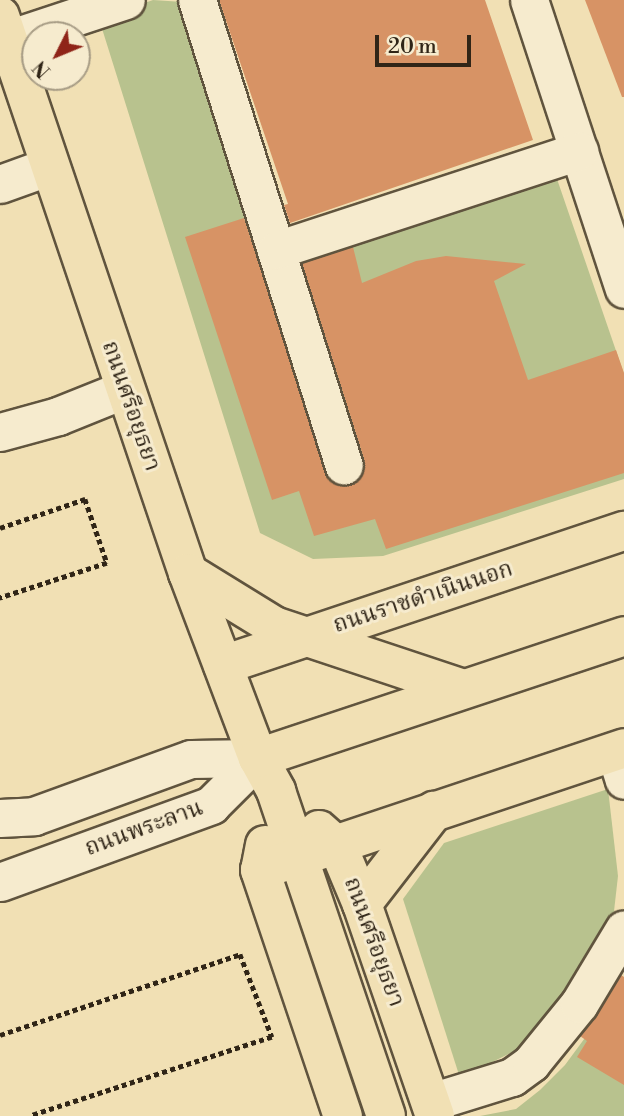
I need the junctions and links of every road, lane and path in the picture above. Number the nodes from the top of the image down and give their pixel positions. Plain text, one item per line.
1 (126, 0) edge
2 (197, 0) edge
3 (529, 0) edge
4 (4, 27) edge
5 (579, 151) junction
6 (50, 166) junction
7 (0, 184) edge
8 (276, 250) junction
9 (622, 275) edge
10 (125, 389) junction
11 (0, 432) edge
12 (344, 465) dead end
13 (0, 528) edge
14 (624, 531) edge
15 (188, 573) junction
16 (0, 598) edge
17 (358, 618) junction
18 (306, 636) junction
19 (624, 636) edge
20 (223, 665) junction
21 (463, 689) junction
22 (258, 758) junction
23 (621, 760) edge
24 (276, 791) junction
25 (434, 811) junction
26 (0, 818) edge
27 (338, 847) junction
28 (299, 858) junction
29 (260, 870) junction
30 (0, 882) edge
31 (362, 904) junction
32 (624, 929) edge
33 (0, 1035) edge
34 (364, 1052) junction
35 (325, 1064) junction
36 (433, 1109) edge
37 (31, 1116) edge
38 (343, 1116) edge
39 (386, 1116) edge
40 (391, 1116) edge

1 - 4 street
2 - 8 street
3 - 5 street
4 - 6 main road, ถนนศรีอยุธยา
5 - 8 street
5 - 9 street
6 - 7 street
6 - 10 main road, ถนนศรีอยุธยา
8 - 12 street
10 - 11 street
10 - 15 main road, ถนนศรีอยุธยา
13 - 16 path
14 - 17 main road, ถนนราชดำเนินนอก
15 - 17 main road
15 - 18 main road
15 - 20 main road, ถนนศรีอยุธยา
17 - 18 main road, ถนนราชดำเนินนอก
18 - 20 main road, ถนนราชดำเนินนอก
18 - 21 main road
19 - 21 main road
20 - 22 main road, ถนนศรีอยุธยา
21 - 22 main road
22 - 24 main road, ถนนศรีอยุธยา
22 - 26 street
22 - 30 street, ถนนพระลาน
23 - 25 main road
24 - 27 main road, ถนนศรีอยุธยา
24 - 28 main road, ถนนศรีอยุธยา
24 - 29 main road
25 - 27 main road
25 - 31 main road
27 - 28 main road
27 - 31 main road, ถนนศรีอยุธยา
28 - 29 main road
28 - 34 main road, ถนนศรีอยุธยา
29 - 35 main road
31 - 36 main road, ถนนศรีอยุธยา
32 - 36 street
33 - 37 path
34 - 35 main road
34 - 39 main road, ถนนศรีอยุธยา
35 - 38 main road
36 - 40 main road

